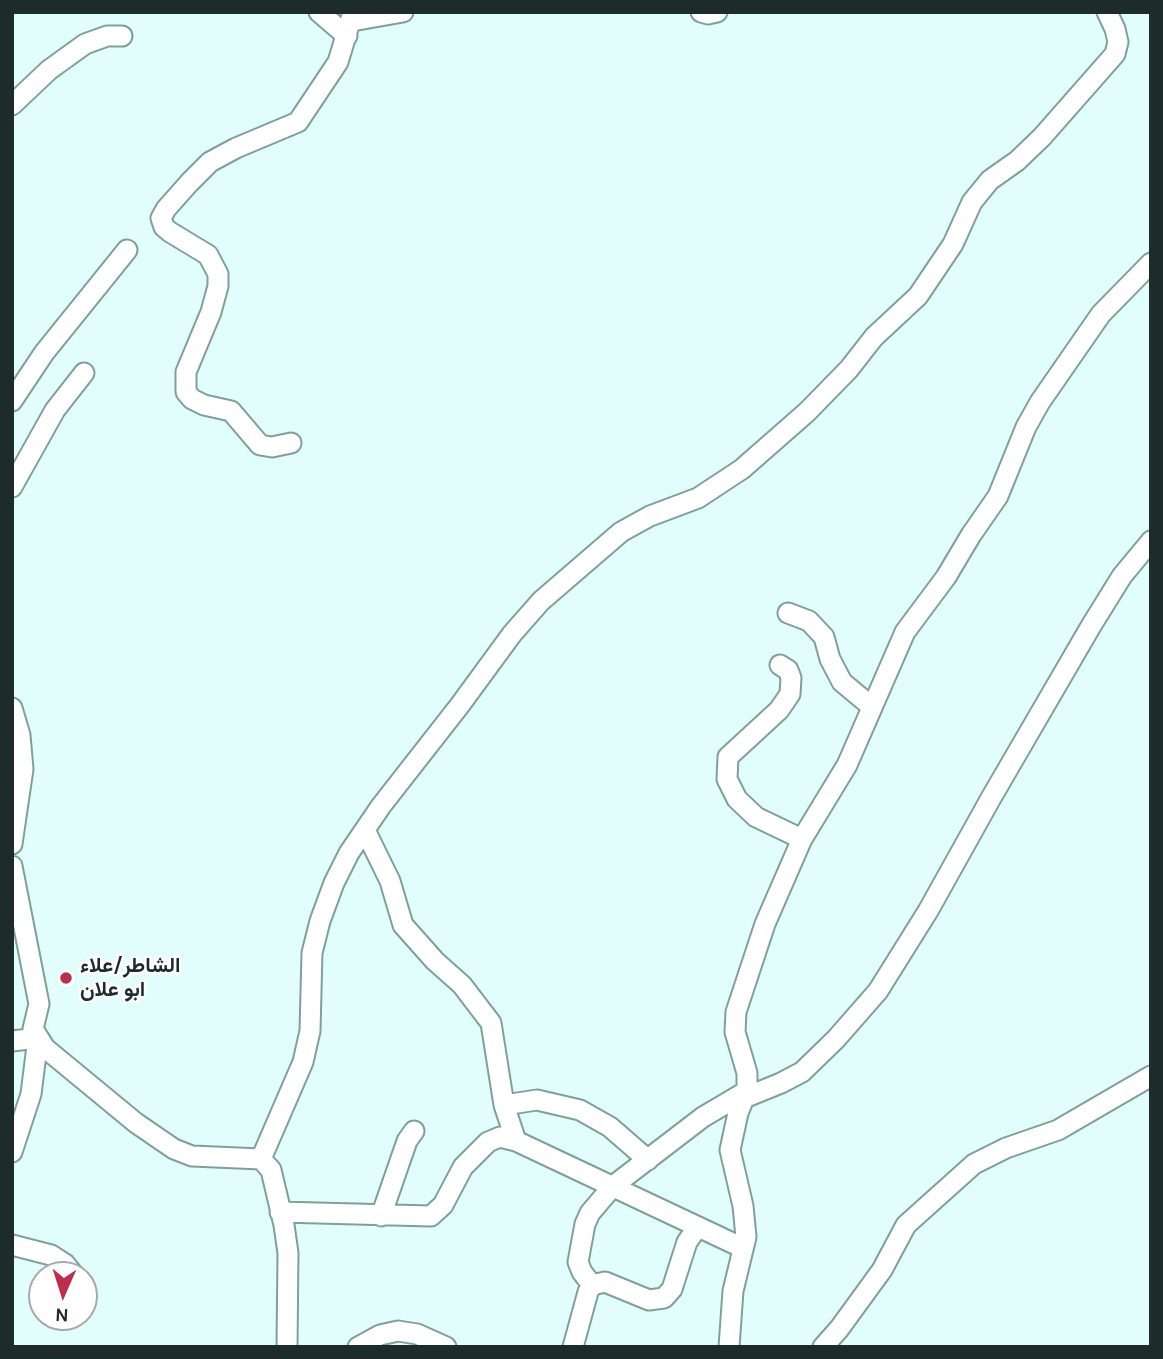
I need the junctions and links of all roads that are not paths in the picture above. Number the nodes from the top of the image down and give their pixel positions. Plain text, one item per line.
1 (319, 12) edge
2 (403, 12) edge
3 (701, 12) edge
4 (717, 12) edge
5 (1107, 12) edge
6 (350, 23) edge
7 (122, 36) dead end
8 (12, 105) edge
9 (127, 250) dead end
10 (1151, 263) edge
11 (84, 373) dead end
12 (12, 401) edge
13 (291, 443) dead end
14 (12, 487) edge
15 (1151, 541) edge
16 (788, 613) dead end
17 (780, 665) dead end
18 (872, 707) junction
19 (12, 708) edge
20 (365, 830) junction
21 (802, 839) junction
22 (12, 844) edge
23 (12, 866) edge
24 (38, 1038) junction
25 (12, 1041) edge
26 (1151, 1076) edge
27 (745, 1094) junction
28 (504, 1105) junction
29 (414, 1131) dead end
30 (516, 1141) junction
31 (12, 1152) edge
32 (261, 1160) junction
33 (648, 1160) junction
34 (613, 1186) junction
35 (280, 1212) junction
36 (381, 1216) junction
37 (697, 1228) junction
38 (12, 1245) edge
39 (743, 1248) junction
40 (60, 1261) edge
41 (592, 1286) junction
42 (287, 1347) edge
43 (358, 1347) edge
44 (446, 1347) edge
45 (573, 1347) edge
46 (729, 1347) edge
47 (823, 1347) edge

1 - 6 street
2 - 6 street
3 - 4 street
5 - 20 street
6 - 13 street
7 - 8 street
9 - 12 street
10 - 18 street
11 - 14 street
15 - 27 street
16 - 18 street
17 - 21 street
18 - 21 street
19 - 22 street
20 - 28 street
20 - 32 street
21 - 27 street
23 - 24 street
24 - 25 street
24 - 31 street
24 - 32 street
26 - 47 street
27 - 33 street
27 - 39 street
28 - 30 street
28 - 33 street
29 - 36 street
30 - 34 street
30 - 36 street
32 - 35 street
33 - 34 street
34 - 37 street
34 - 41 street
35 - 36 street
35 - 42 street
37 - 39 street
37 - 41 street
38 - 40 street
39 - 46 street
41 - 45 street
43 - 44 street

